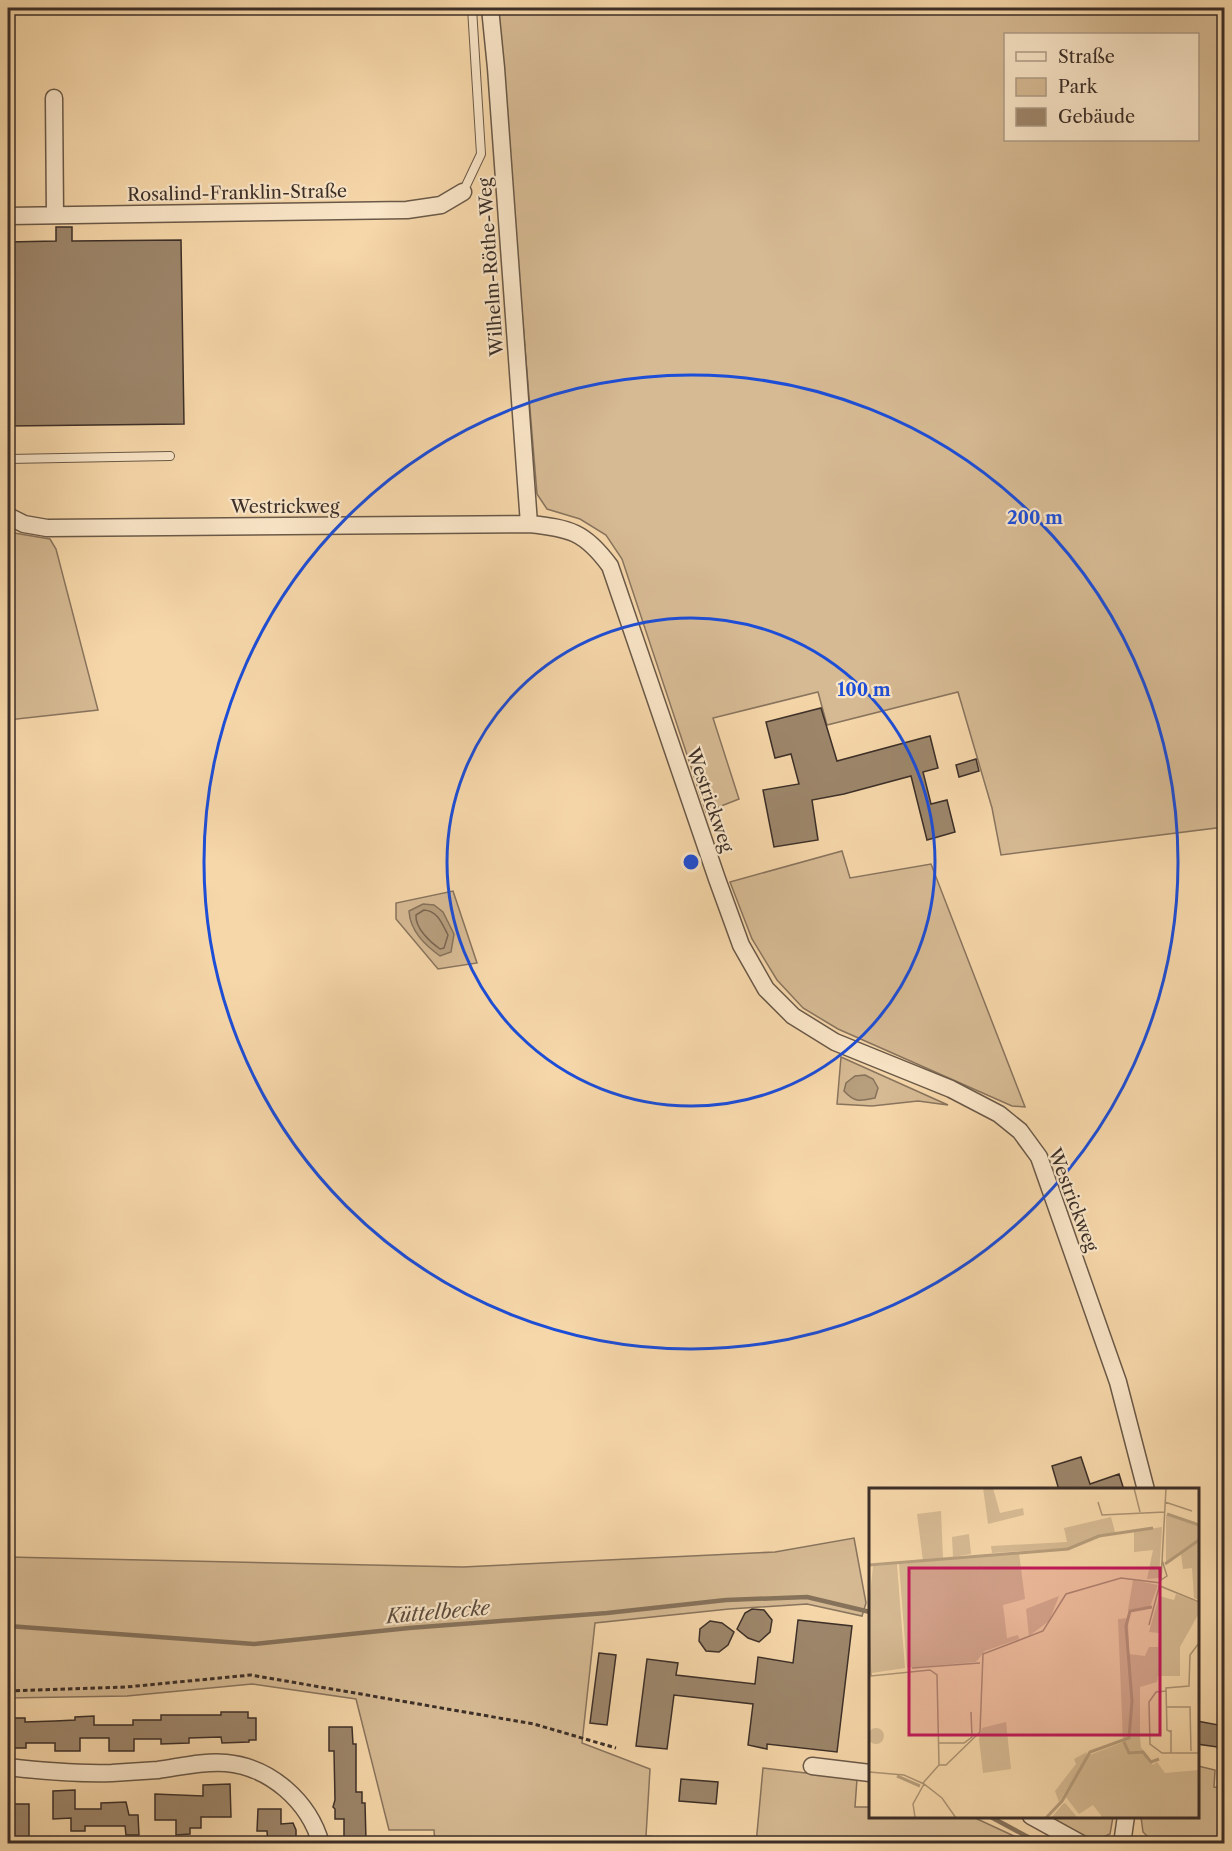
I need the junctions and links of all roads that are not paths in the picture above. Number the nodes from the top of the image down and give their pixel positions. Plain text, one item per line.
1 (472, 8) edge
2 (489, 8) edge
3 (54, 98) dead end
4 (463, 192) joint
5 (55, 215) junction
6 (8, 216) edge
7 (170, 456) dead end
8 (8, 459) edge
9 (8, 516) edge
10 (529, 524) junction
11 (1145, 1488) edge
12 (812, 1766) dead end
13 (8, 1767) edge
14 (869, 1773) edge
15 (1035, 1818) edge
16 (1126, 1818) edge
17 (321, 1844) edge
18 (1082, 1844) edge
19 (1122, 1844) edge

1 - 4 lane
2 - 10 street, Wilhelm-Röthe-Weg
3 - 5 street
4 - 5 street, Rosalind-Franklin-Straße
5 - 6 street, Rosalind-Franklin-Straße
7 - 8 lane
9 - 10 street, Westrickweg
10 - 11 street, Westrickweg
12 - 14 street
13 - 17 street
15 - 18 street
16 - 19 street

